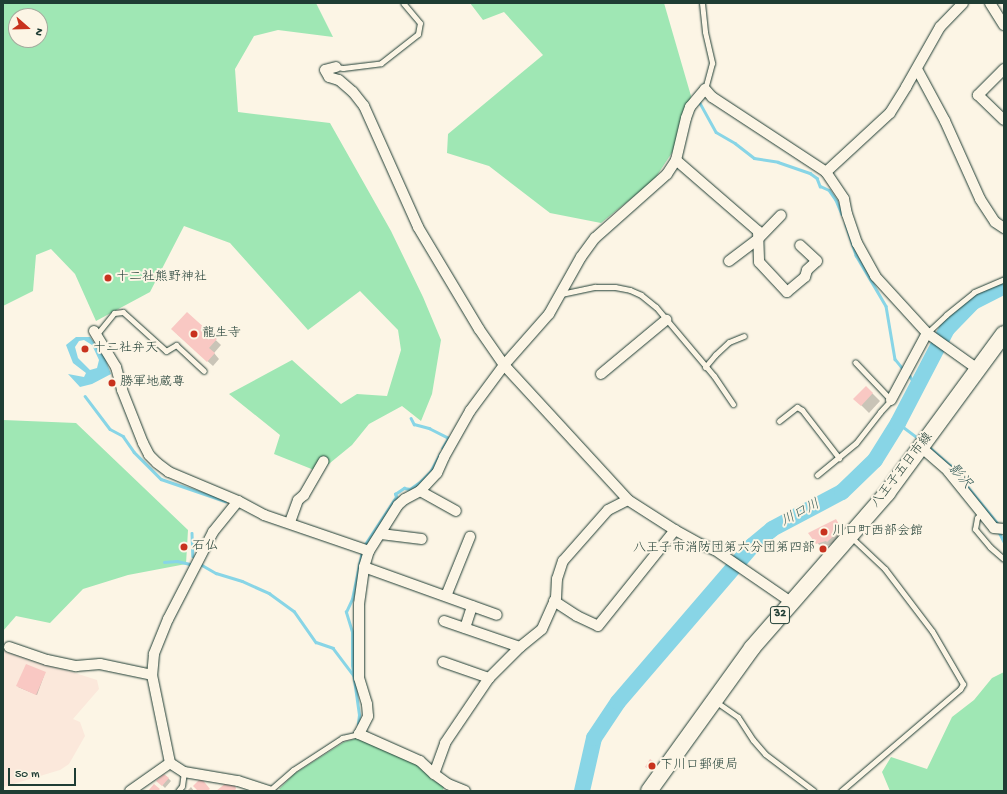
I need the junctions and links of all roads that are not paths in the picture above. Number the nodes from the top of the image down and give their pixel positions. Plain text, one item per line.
1 (403, 3) edge
2 (702, 3) edge
3 (963, 3) edge
4 (990, 3) edge
5 (1004, 24) edge
6 (336, 67) joint
7 (917, 69) junction
8 (1004, 69) edge
9 (705, 89) junction
10 (1004, 120) edge
11 (676, 160) junction
12 (826, 172) junction
13 (781, 215) dead end
14 (1004, 228) edge
15 (758, 239) junction
16 (800, 245) dead end
17 (729, 261) dead end
18 (1004, 279) edge
19 (560, 294) junction
20 (666, 320) junction
21 (96, 333) joint
22 (1004, 334) edge
23 (929, 335) junction
24 (744, 336) dead end
25 (855, 362) dead end
26 (504, 365) junction
27 (705, 367) junction
28 (979, 370) junction
29 (204, 371) dead end
30 (601, 374) dead end
31 (891, 400) junction
32 (733, 404) dead end
33 (779, 421) dead end
34 (924, 444) junction
35 (839, 458) junction
36 (324, 462) dead end
37 (817, 475) dead end
38 (420, 491) junction
39 (628, 500) junction
40 (238, 501) junction
41 (456, 511) dead end
42 (981, 513) junction
43 (290, 522) junction
44 (999, 529) edge
45 (675, 530) junction
46 (381, 534) junction
47 (850, 536) junction
48 (470, 537) dead end
49 (422, 539) dead end
50 (369, 551) junction
51 (1004, 559) edge
52 (364, 566) junction
53 (446, 596) junction
54 (554, 601) junction
55 (791, 602) junction
56 (472, 606) junction
57 (497, 615) dead end
58 (444, 620) dead end
59 (465, 628) junction
60 (9, 647) dead end
61 (520, 647) junction
62 (443, 662) dead end
63 (152, 675) junction
64 (489, 678) junction
65 (714, 699) junction
66 (359, 734) junction
67 (170, 763) junction
68 (184, 772) junction
69 (434, 774) junction
70 (130, 791) edge
71 (178, 791) edge
72 (269, 791) edge
73 (465, 791) edge
74 (649, 791) edge
75 (814, 791) edge
76 (841, 791) edge

1 - 6 lane
2 - 9 lane
3 - 7 street
4 - 5 street
6 - 26 street
7 - 12 street
7 - 14 street
8 - 10 street
9 - 11 street
9 - 12 street
11 - 15 street
11 - 19 street
12 - 23 street
13 - 15 street
15 - 16 street
15 - 17 street
18 - 23 lane
19 - 20 lane
19 - 26 street
20 - 27 lane
20 - 30 street
21 - 29 lane
21 - 40 street
22 - 28 main road, 八王子五日市線 / 32
23 - 28 street
23 - 31 street
24 - 27 lane
25 - 31 lane
26 - 38 street
26 - 39 street
27 - 32 lane
28 - 34 main road, 八王子五日市線 / 32
31 - 35 lane
33 - 35 lane
34 - 42 street
34 - 47 main road, 八王子五日市線 / 32
35 - 37 lane
36 - 43 street
38 - 41 street
38 - 46 street
39 - 45 street
39 - 54 street
40 - 43 street
40 - 63 street
42 - 44 street
42 - 51 lane
43 - 50 street
45 - 54 street
45 - 55 street
46 - 49 street
46 - 50 street
47 - 55 main road, 八王子五日市線 / 32
47 - 76 lane
48 - 53 street
50 - 52 street
52 - 53 street
52 - 66 street
53 - 56 street
54 - 61 street
55 - 65 main road, 八王子五日市線 / 32
56 - 57 street
56 - 59 street
58 - 59 street
59 - 61 street
60 - 63 street
61 - 64 street
62 - 64 street
63 - 67 street
64 - 69 street
65 - 74 main road, 八王子五日市線 / 32
65 - 75 lane
66 - 69 street
66 - 72 lane
67 - 68 street
67 - 70 street
68 - 71 lane
68 - 72 street
69 - 73 street

